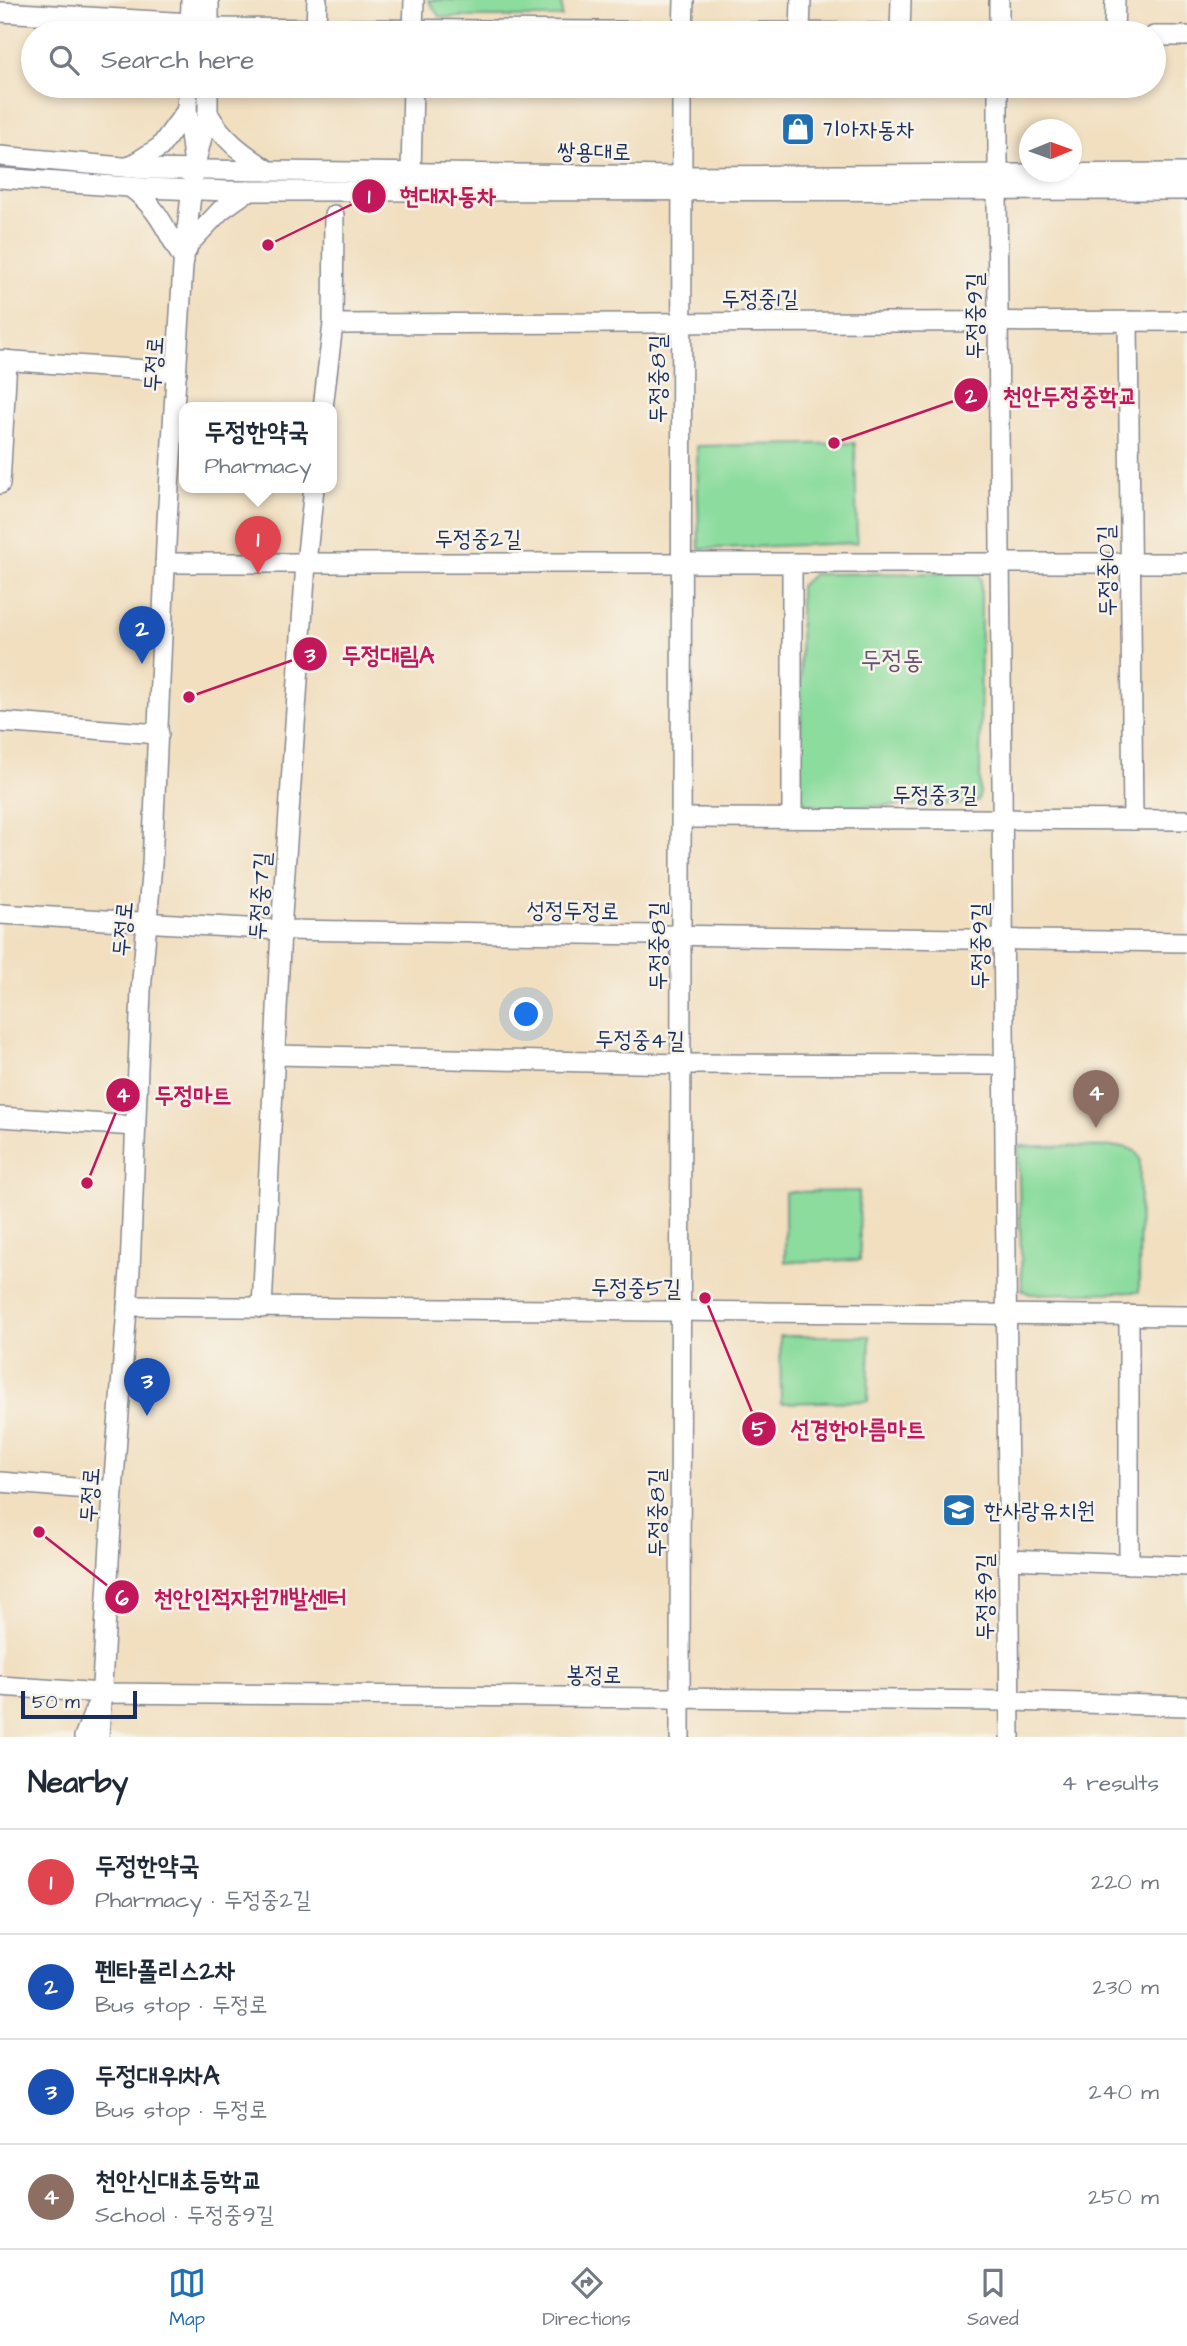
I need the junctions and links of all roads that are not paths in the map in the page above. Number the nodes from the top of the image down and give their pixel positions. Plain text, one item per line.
1 (191, 0) edge
2 (209, 0) edge
3 (317, 0) edge
4 (414, 0) edge
5 (684, 0) edge
6 (801, 0) edge
7 (901, 0) edge
8 (999, 0) edge
9 (1115, 0) edge
10 (72, 8) edge
11 (0, 12) edge
12 (151, 21) edge
13 (198, 21) edge
14 (202, 21) edge
15 (317, 21) edge
16 (413, 21) edge
17 (683, 21) edge
18 (800, 21) edge
19 (900, 21) edge
20 (999, 21) edge
21 (1114, 21) edge
22 (1166, 36) edge
23 (1187, 36) edge
24 (188, 98) edge
25 (208, 98) edge
26 (412, 98) edge
27 (682, 98) edge
28 (998, 98) edge
29 (187, 110) junction
30 (208, 113) junction
31 (0, 156) edge
32 (194, 169) junction
33 (270, 171) junction
34 (411, 173) junction
35 (1187, 173) edge
36 (129, 177) junction
37 (0, 178) edge
38 (998, 181) junction
39 (680, 184) junction
40 (193, 190) junction
41 (1187, 190) edge
42 (248, 191) junction
43 (334, 215) dead end
44 (184, 260) junction
45 (1128, 321) junction
46 (1187, 321) edge
47 (999, 322) junction
48 (681, 323) junction
49 (333, 324) junction
50 (3, 360) edge
51 (177, 372) junction
52 (324, 402) edge
53 (0, 484) edge
54 (313, 493) edge
55 (165, 563) junction
56 (306, 563) junction
57 (682, 563) junction
58 (792, 563) junction
59 (1001, 563) junction
60 (1130, 563) junction
61 (1187, 563) edge
62 (0, 722) edge
63 (159, 734) junction
64 (682, 818) junction
65 (792, 818) junction
66 (1003, 819) junction
67 (1133, 820) junction
68 (1187, 820) edge
69 (0, 914) edge
70 (148, 923) junction
71 (281, 930) junction
72 (682, 936) junction
73 (1004, 938) junction
74 (1187, 942) edge
75 (275, 1055) junction
76 (681, 1064) junction
77 (1004, 1065) junction
78 (0, 1116) edge
79 (135, 1126) junction
80 (127, 1307) junction
81 (262, 1308) junction
82 (681, 1312) junction
83 (1007, 1314) junction
84 (1129, 1315) junction
85 (1187, 1316) edge
86 (0, 1482) edge
87 (114, 1491) junction
88 (1009, 1559) junction
89 (1129, 1563) junction
90 (1187, 1566) edge
91 (0, 1686) edge
92 (102, 1693) junction
93 (680, 1700) junction
94 (1010, 1701) junction
95 (1187, 1706) edge
96 (84, 1737) edge
97 (99, 1737) edge
98 (680, 1737) edge
99 (1010, 1737) edge

1 - 13 street
2 - 14 street
3 - 15 street
4 - 16 street
5 - 17 street
6 - 18 street
7 - 19 street
8 - 20 street
9 - 21 street
10 - 11 street
10 - 12 street
22 - 23 street
24 - 29 street, 두정로
25 - 30 street, 두정로
26 - 34 street
27 - 39 street, 두정중8길
28 - 38 street, 두정중9길
29 - 32 street, 두정로
29 - 36 street
30 - 32 street, 두정로
30 - 33 street
31 - 36 street, 쌍용대로
32 - 33 street, 쌍용대로
32 - 36 street, 쌍용대로
32 - 40 street, 두정로
33 - 34 street, 쌍용대로
34 - 39 street, 쌍용대로
35 - 38 street, 쌍용대로
36 - 37 street, 쌍용대로
36 - 40 street, 쌍용대로
36 - 44 street
38 - 39 street, 쌍용대로
38 - 41 street, 쌍용대로
38 - 47 street, 두정중9길
39 - 42 street, 쌍용대로
39 - 48 street, 두정중8길
40 - 42 street, 쌍용대로
40 - 44 street, 두정로
42 - 44 street
43 - 49 street
44 - 51 street, 두정로
45 - 46 street, 두정중1길
45 - 47 street, 두정중1길
45 - 60 street, 두정중10길
47 - 48 street, 두정중1길
47 - 59 street, 두정중9길
48 - 49 street, 두정중1길
48 - 57 street, 두정중8길
49 - 52 street
50 - 51 street
50 - 53 street
51 - 55 street, 두정로
54 - 56 street, 두정중7길
55 - 56 street, 두정중2길
55 - 63 street, 두정로
56 - 57 street, 두정중2길
56 - 71 street, 두정중7길
57 - 58 street, 두정중2길
57 - 64 street, 두정중8길
58 - 59 street, 두정중2길
58 - 65 street
59 - 60 street, 두정중2길
59 - 66 street, 두정중9길
60 - 61 street, 두정중2길
60 - 67 street, 두정중10길
62 - 63 street
63 - 70 street, 두정로
64 - 65 street, 두정중3길
64 - 72 street, 두정중8길
65 - 66 street, 두정중3길
66 - 67 street, 두정중3길
66 - 73 street, 두정중9길
67 - 68 street, 두정중3길
69 - 70 street, 성정두정로
70 - 71 street, 성정두정로
70 - 79 street, 두정로
71 - 72 street, 성정두정로
71 - 75 street, 두정중7길
72 - 73 street, 성정두정로
72 - 76 street, 두정중8길
73 - 74 street, 성정두정로
73 - 77 street, 두정중9길
75 - 76 street, 두정중4길
75 - 81 street, 두정중7길
76 - 77 street, 두정중4길
76 - 82 street, 두정중8길
77 - 83 street, 두정중9길
78 - 79 street
79 - 80 street, 두정로
80 - 81 street, 두정중5길
80 - 87 street, 두정로
81 - 82 street, 두정중5길
82 - 83 street, 두정중5길
82 - 93 street, 두정중8길
83 - 84 street, 두정중5길
83 - 88 street, 두정중9길
84 - 85 street, 두정중5길
84 - 89 street
86 - 87 street
87 - 92 street, 두정로
88 - 89 street
88 - 94 street, 두정중9길
89 - 90 street
91 - 92 street, 봉정로
92 - 93 street, 봉정로
92 - 96 street, 두정로
92 - 97 street, 두정로
93 - 94 street, 봉정로
93 - 98 street, 두정중8길
94 - 95 street, 봉정로
94 - 99 street, 두정중9길

